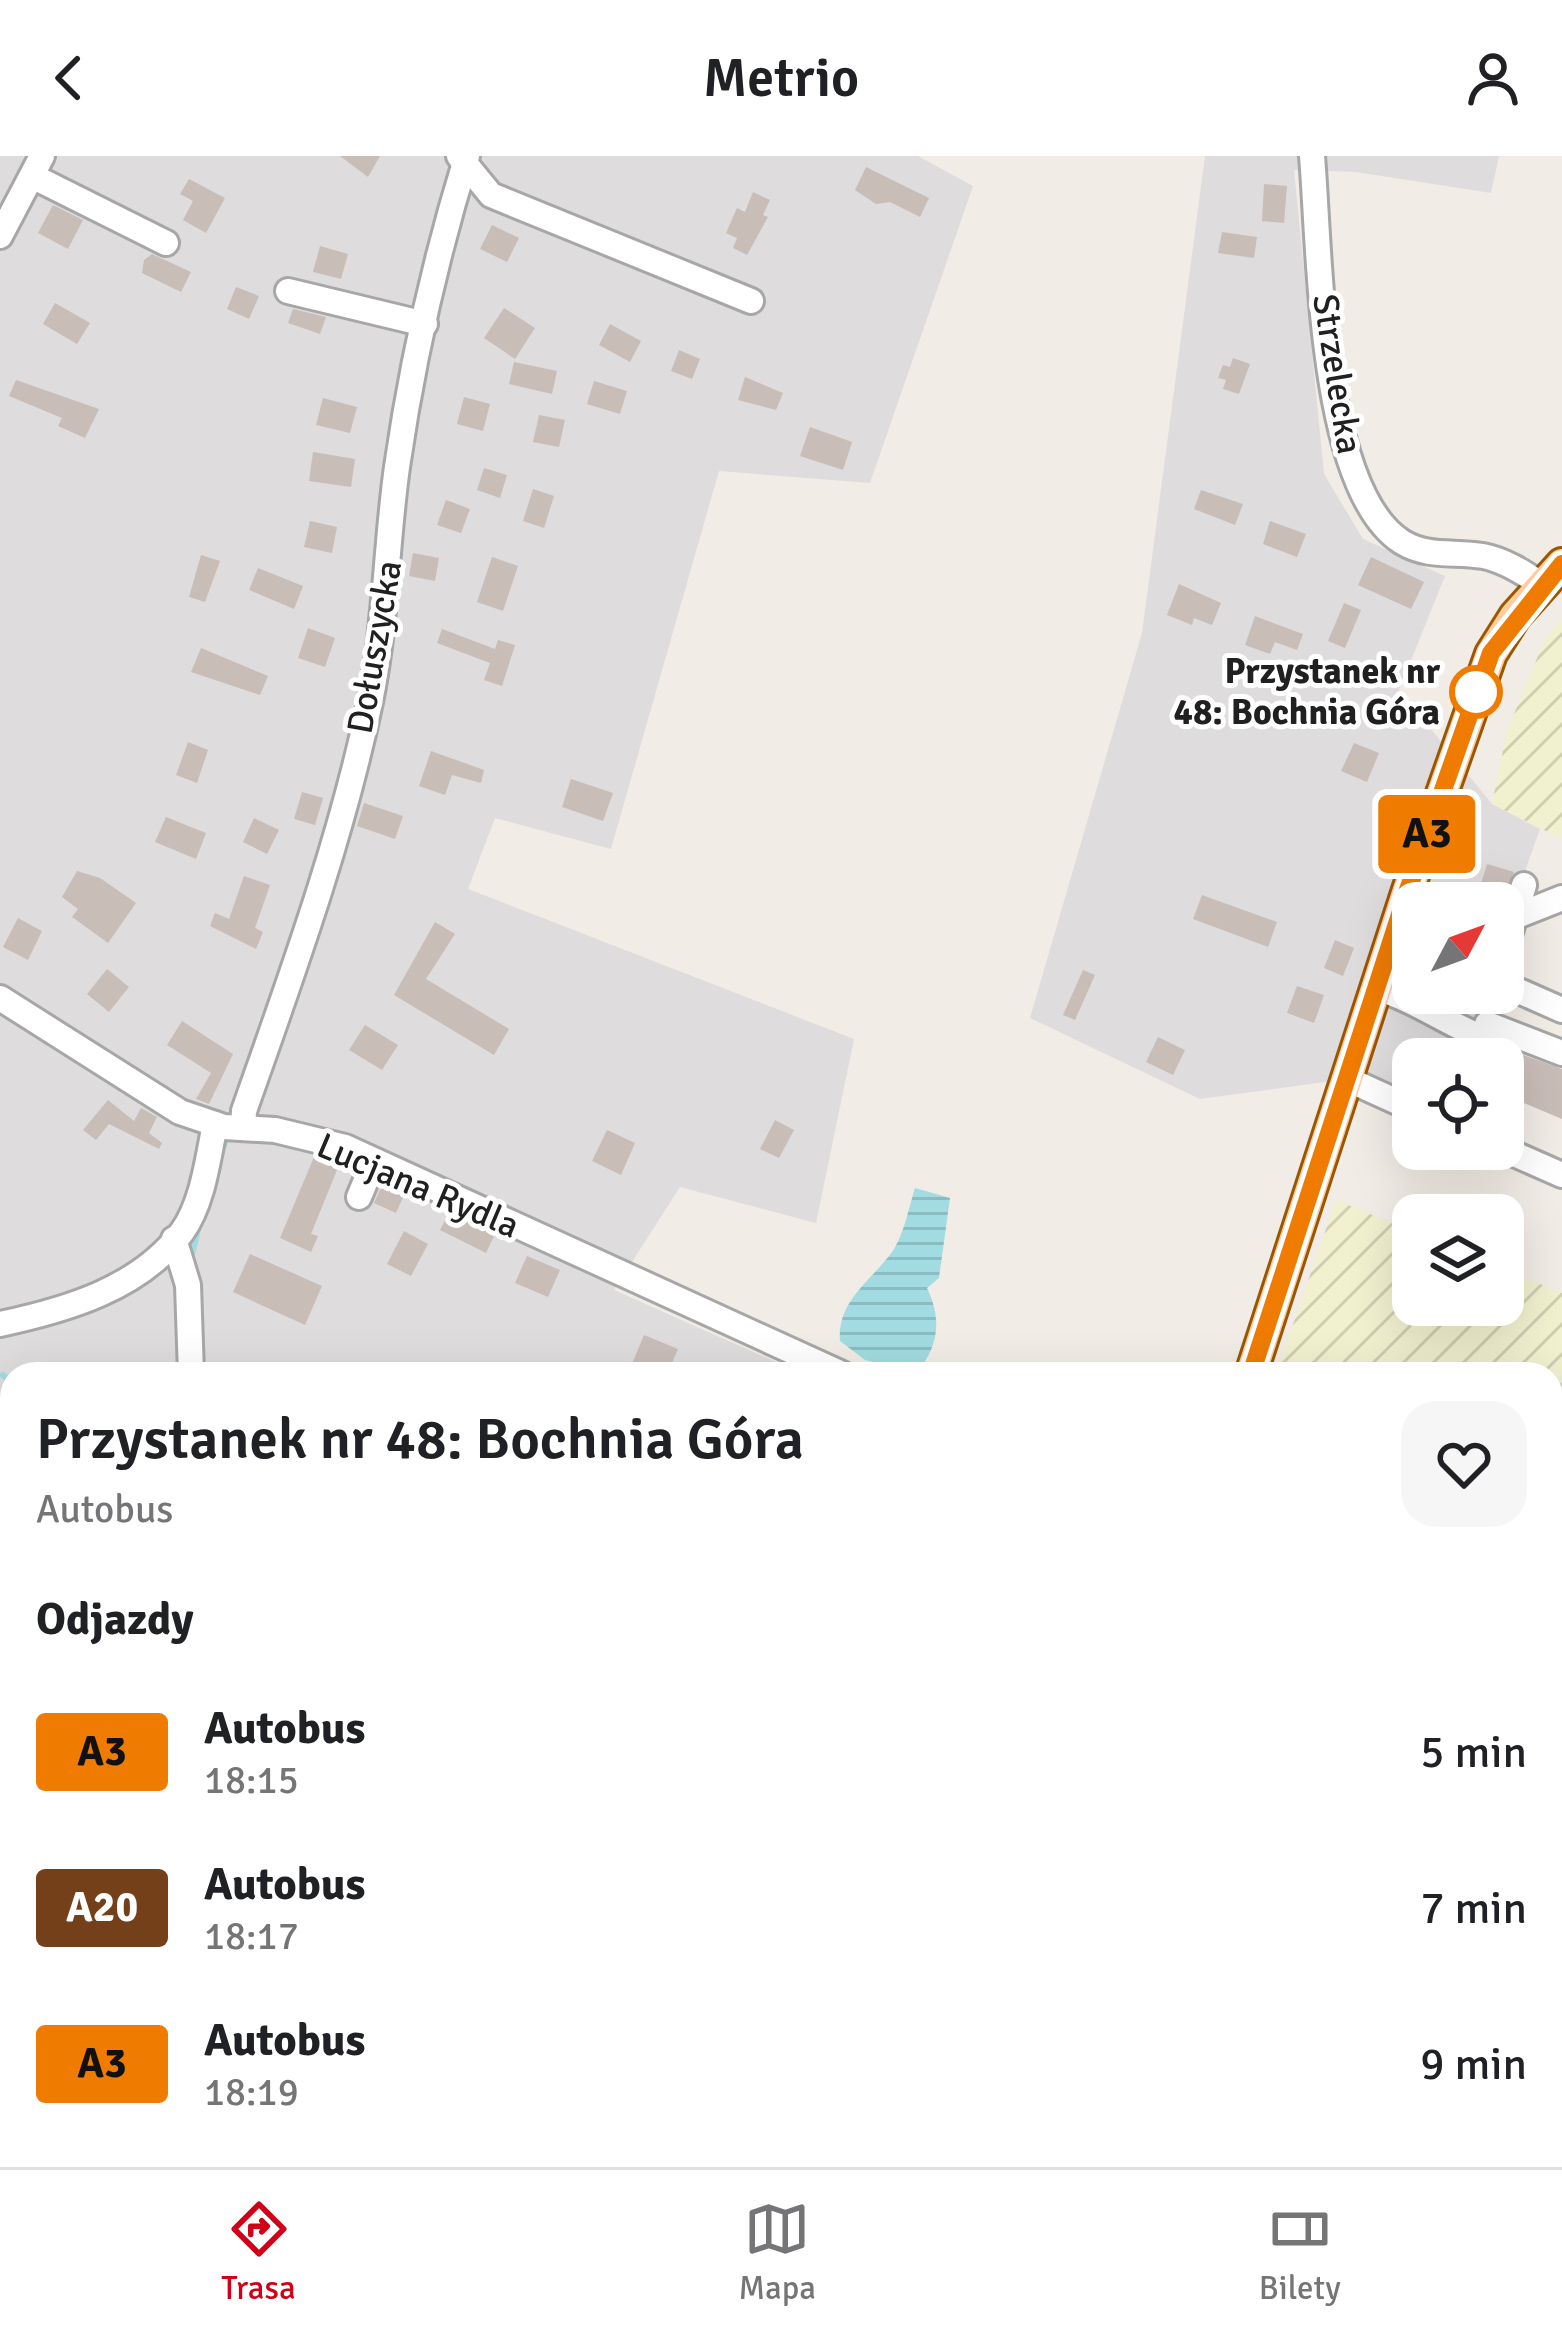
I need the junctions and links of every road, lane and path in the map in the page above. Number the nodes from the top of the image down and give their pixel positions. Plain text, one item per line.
1 (1312, 156) edge
2 (464, 157) edge
3 (37, 166) edge
4 (0, 236) edge
5 (166, 243) dead end
6 (288, 292) dead end
7 (751, 301) dead end
8 (425, 323) junction
9 (1551, 574) edge
10 (1416, 882) edge
11 (1562, 898) edge
12 (1524, 913) edge
13 (1392, 948) edge
14 (1376, 988) junction
15 (1524, 993) edge
16 (0, 998) edge
17 (1562, 1010) edge
18 (1464, 1038) edge
19 (1483, 1038) edge
20 (1523, 1038) edge
21 (1524, 1038) edge
22 (1562, 1053) edge
23 (1347, 1079) junction
24 (1392, 1099) edge
25 (215, 1124) junction
26 (243, 1128) junction
27 (1524, 1158) edge
28 (374, 1161) junction
29 (1562, 1175) edge
30 (359, 1197) dead end
31 (175, 1240) junction
32 (0, 1324) edge
33 (191, 1362) edge
34 (816, 1362) edge
35 (1255, 1362) edge

1 - 9 street, Strzelecka
2 - 7 street
2 - 8 street, Dołuszycka
3 - 4 street
3 - 5 street
6 - 8 street
8 - 26 street, Dołuszycka
9 - 10 main road
11 - 12 street
13 - 14 main road
14 - 18 street
14 - 23 main road
15 - 17 street
16 - 25 street, Lucjana Rydla
19 - 20 street
21 - 22 street
23 - 24 street
23 - 35 main road
25 - 26 street, Lucjana Rydla
25 - 31 street
26 - 28 street, Lucjana Rydla
27 - 29 street
28 - 30 street
28 - 34 street, Lucjana Rydla
31 - 32 street
31 - 33 street

